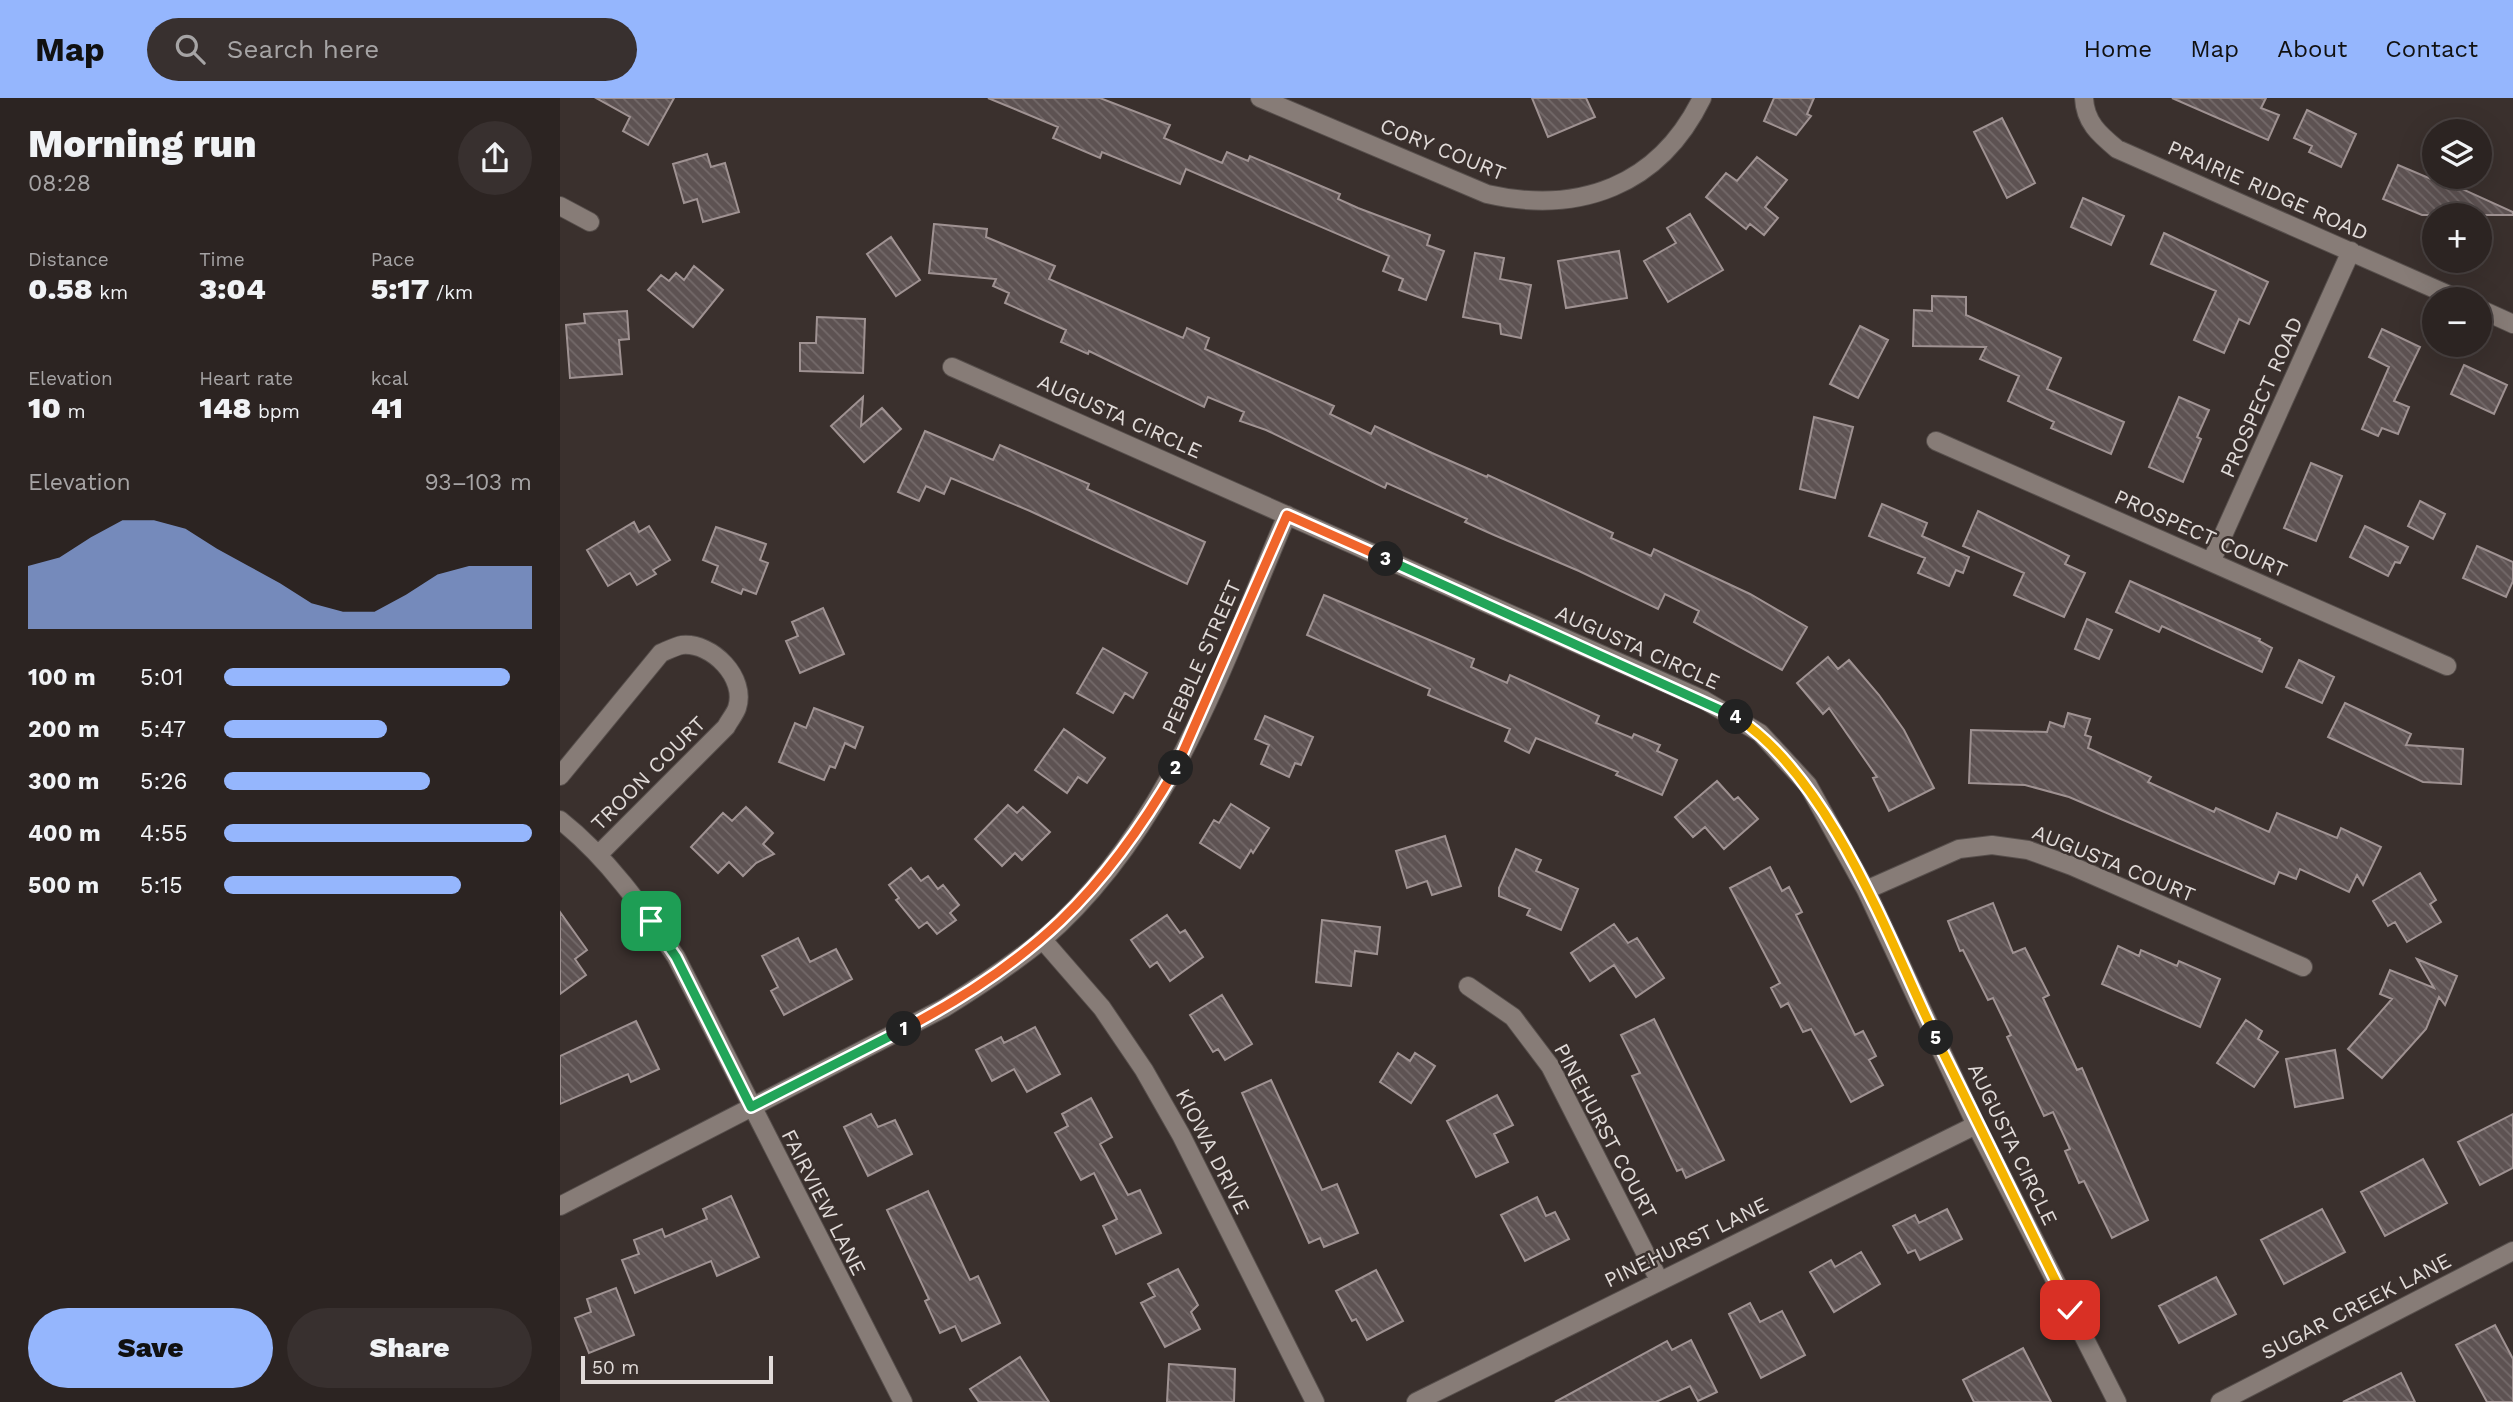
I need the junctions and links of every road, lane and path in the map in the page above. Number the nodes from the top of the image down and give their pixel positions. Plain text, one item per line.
1 (1260, 98) edge
2 (1702, 98) edge
3 (2084, 98) edge
4 (560, 206) edge
5 (590, 222) dead end
6 (2351, 251) junction
7 (2431, 287) edge
8 (2492, 314) edge
9 (2513, 324) edge
10 (952, 367) dead end
11 (1936, 441) dead end
12 (1287, 515) junction
13 (2211, 562) junction
14 (2447, 666) dead end
15 (560, 776) edge
16 (560, 820) edge
17 (598, 855) junction
18 (1866, 890) junction
19 (1042, 939) junction
20 (2303, 967) dead end
21 (1468, 986) dead end
22 (751, 1107) junction
23 (1976, 1125) junction
24 (560, 1206) edge
25 (2513, 1251) edge
26 (1659, 1280) junction
27 (903, 1402) edge
28 (1315, 1402) edge
29 (1416, 1402) edge
30 (2117, 1402) edge
31 (2220, 1402) edge

1 - 2 street, CORY COURT
3 - 6 street, PRAIRIE RIDGE ROAD
4 - 5 street
6 - 7 street, PRAIRIE RIDGE ROAD
6 - 13 street, PROSPECT ROAD
8 - 9 street
10 - 12 street, AUGUSTA CIRCLE
11 - 13 street, PROSPECT COURT
12 - 18 street, AUGUSTA CIRCLE
12 - 19 street, PEBBLE STREET
13 - 14 street, PROSPECT COURT
15 - 17 street, TROON COURT
16 - 17 street, FAIRVIEW LANE
17 - 22 street, FAIRVIEW LANE
18 - 20 street, AUGUSTA COURT
18 - 23 street, AUGUSTA CIRCLE
19 - 22 street, PEBBLE STREET
19 - 28 street, KIOWA DRIVE
21 - 26 street, PINEHURST COURT
22 - 24 street, PEBBLE STREET
22 - 27 street, FAIRVIEW LANE
23 - 26 street, PINEHURST LANE
23 - 30 street, AUGUSTA CIRCLE
25 - 31 street, SUGAR CREEK LANE
26 - 29 street, PINEHURST LANE

